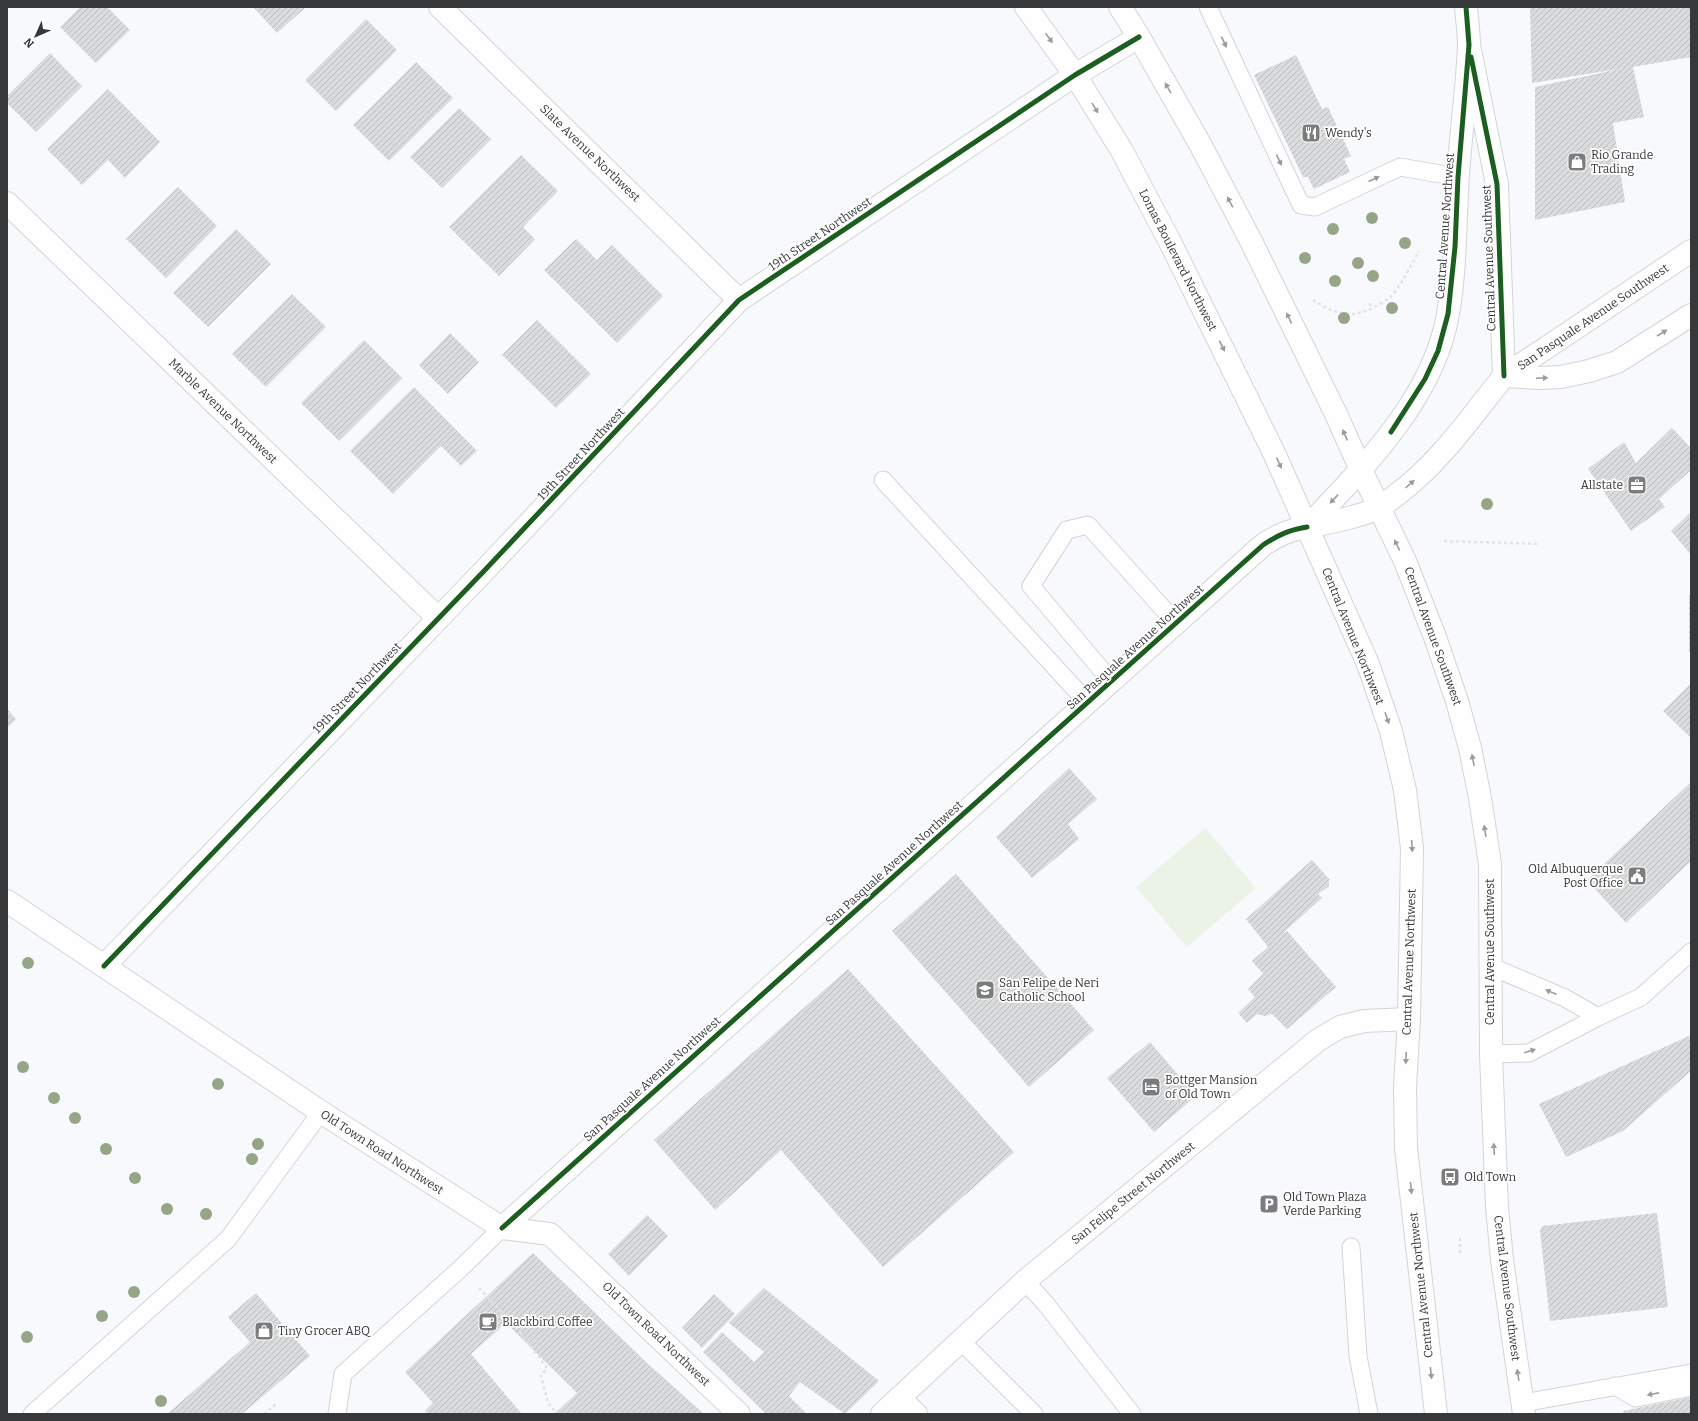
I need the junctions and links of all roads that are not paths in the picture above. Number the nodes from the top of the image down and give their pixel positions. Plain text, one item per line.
1 (440, 7) edge
2 (1026, 7) edge
3 (1120, 7) edge
4 (1208, 7) edge
5 (1466, 7) edge
6 (1139, 37) junction
7 (1469, 45) junction
8 (1075, 75) junction
9 (1458, 178) junction
10 (7, 203) edge
11 (1691, 251) edge
12 (739, 300) junction
13 (1689, 320) edge
14 (1504, 376) junction
15 (1361, 470) junction
16 (883, 480) dead end
17 (1379, 508) junction
18 (1307, 527) junction
19 (438, 618) junction
20 (1176, 623) junction
21 (1111, 681) junction
22 (1088, 702) junction
23 (7, 901) edge
24 (1691, 952) edge
25 (104, 966) junction
26 (1490, 966) junction
27 (1598, 1017) junction
28 (1409, 1019) junction
29 (1491, 1054) junction
30 (321, 1112) junction
31 (502, 1228) junction
32 (1351, 1247) dead end
33 (1025, 1281) junction
34 (960, 1340) junction
35 (1691, 1373) edge
36 (1615, 1386) junction
37 (1691, 1387) edge
38 (899, 1398) junction
39 (1524, 1408) edge
40 (32, 1414) edge
41 (337, 1414) edge
42 (740, 1414) edge
43 (882, 1414) edge
44 (916, 1414) edge
45 (1034, 1414) edge
46 (1132, 1414) edge
47 (1369, 1414) edge
48 (1436, 1414) edge

1 - 12 street, Slate Avenue Northwest
2 -> 8 street, Lomas Boulevard Northwest
3 - 6 street
4 -> 9 lane
5 - 7 street, Central Avenue Northwest
6 - 8 street, 19th Street Northwest
15 -> 6 street
7 - 9 street, Central Avenue Northwest
7 - 14 street, Central Avenue Southwest
8 - 12 street, 19th Street Northwest
8 -> 18 street, Lomas Boulevard Northwest
9 - 15 street, Central Avenue Northwest
10 - 19 street, Marble Avenue Northwest
11 - 14 street, San Pasquale Avenue Southwest
12 - 19 street, 19th Street Northwest
14 -> 13 street, San Pasquale Avenue Southwest
17 -> 14 street
15 - 17 street
15 -> 18 street, Central Avenue Northwest
16 - 22 lane
17 - 18 street
26 -> 17 street, Central Avenue Southwest
18 - 20 street, San Pasquale Avenue Northwest
18 -> 28 street, Central Avenue Northwest
19 - 25 street, 19th Street Northwest
20 - 21 street, San Pasquale Avenue Northwest
20 - 21 lane
21 - 22 street, San Pasquale Avenue Northwest
22 - 31 street, San Pasquale Avenue Northwest
23 - 25 street, Old Town Road Northwest
24 - 27 lane
25 - 30 street, Old Town Road Northwest
27 -> 26 lane
26 - 29 street, Central Avenue Southwest
29 -> 27 lane
28 - 33 street, San Felipe Street Northwest
28 -> 48 street, Central Avenue Northwest
39 -> 29 street, Central Avenue Southwest
30 - 31 street, Old Town Road Northwest
30 - 40 lane
31 - 41 lane
31 - 42 street, Old Town Road Northwest
32 - 47 lane
33 - 34 street, San Felipe Street Northwest
33 - 46 lane
34 - 38 street, San Felipe Street Northwest
34 - 45 lane
35 - 36 lane
37 -> 36 lane
36 - 39 lane
38 - 43 street, San Felipe Street Northwest
38 - 44 street

